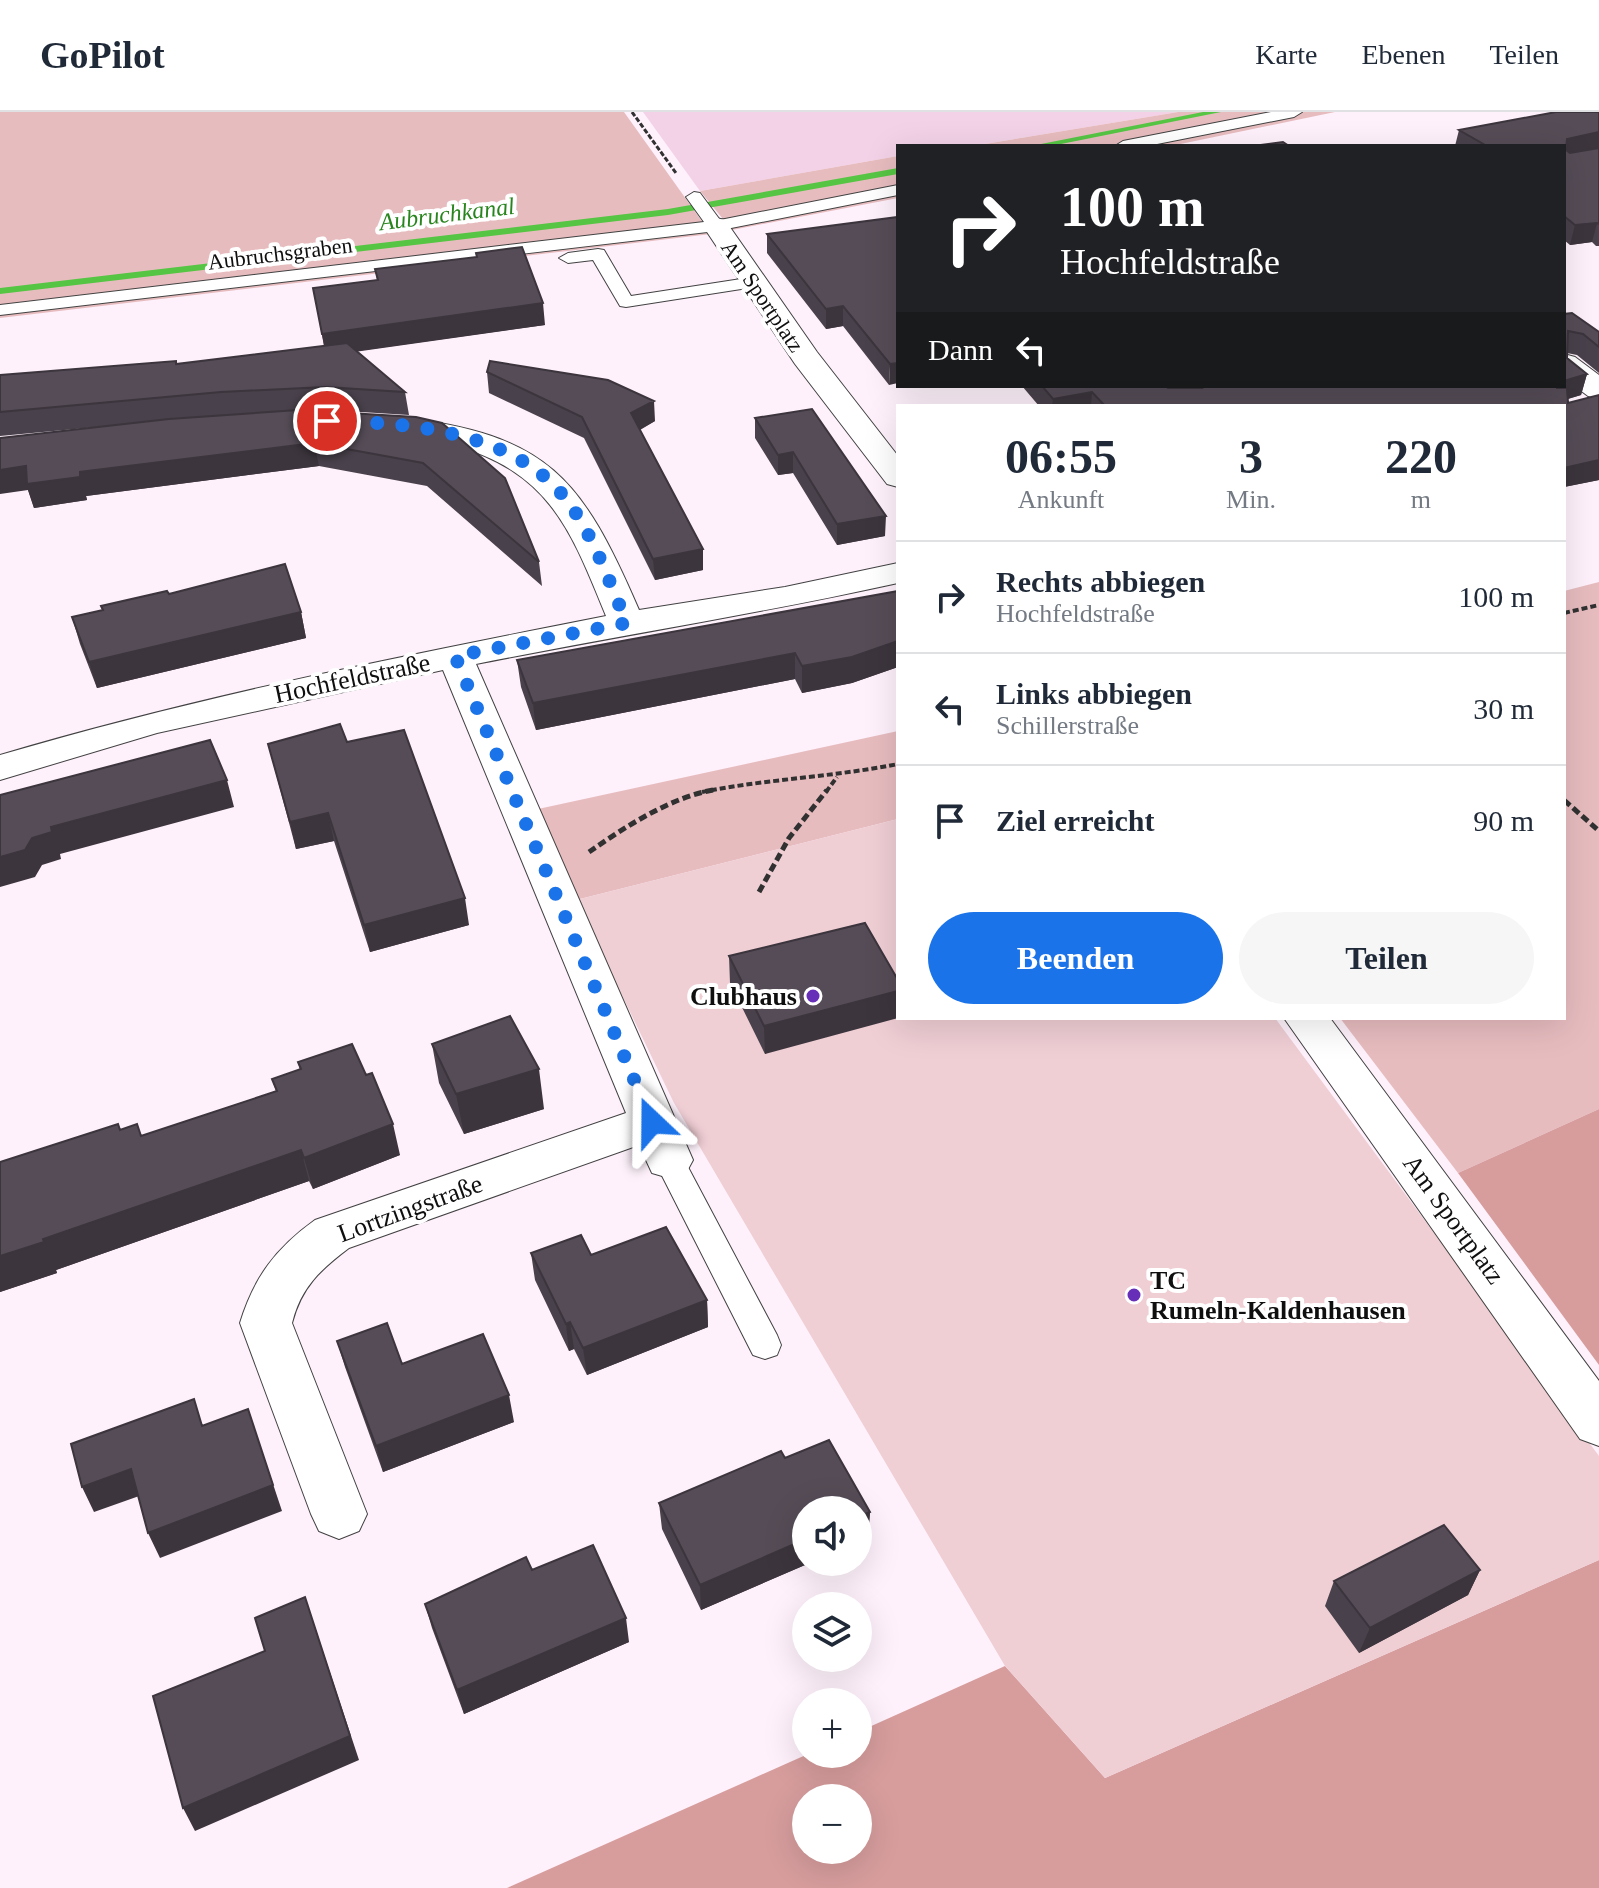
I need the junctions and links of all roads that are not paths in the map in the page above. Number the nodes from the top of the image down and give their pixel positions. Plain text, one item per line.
1 (1294, 112) edge
2 (1133, 144) edge
3 (896, 190) edge
4 (694, 197) road end
5 (714, 223) junction
6 (457, 272) edge
7 (754, 282) junction
8 (0, 310) edge
9 (1566, 366) edge
10 (1591, 400) edge
11 (368, 423) edge
12 (896, 474) edge
13 (896, 573) edge
14 (627, 623) junction
15 (455, 656) junction
16 (0, 768) edge
17 (1307, 1020) edge
18 (660, 1141) junction
19 (765, 1345) dead end
20 (1599, 1423) edge
21 (339, 1514) dead end

1 - 2 lane
3 - 5 lane, Aubruchsgraben
4 - 5 lane, Am Sportplatz
5 - 7 street, Am Sportplatz
5 - 8 lane, Aubruchsgraben
6 - 7 lane
7 - 12 street, Am Sportplatz
9 - 10 street
11 - 14 street
13 - 14 street, Hochfeldstraße
14 - 15 street, Hochfeldstraße
15 - 16 street, Hochfeldstraße
15 - 18 street
17 - 20 street, Am Sportplatz
18 - 19 lane
18 - 21 street, Lortzingstraße

